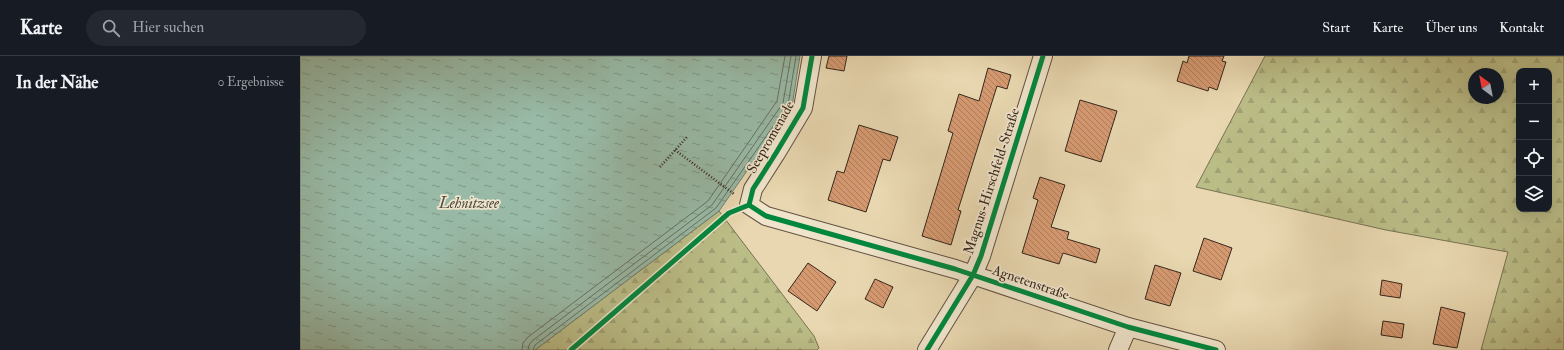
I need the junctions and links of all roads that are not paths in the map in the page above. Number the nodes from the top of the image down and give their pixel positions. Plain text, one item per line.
1 (812, 56) edge
2 (1043, 56) edge
3 (744, 201) joint
4 (972, 275) junction
5 (1128, 327) junction
6 (927, 350) edge
7 (1118, 350) edge
8 (1216, 350) edge

1 - 3 street, Seepromenade
2 - 4 street, Magnus-Hirschfeld-Straße
3 - 4 street, Agnetenstraße
4 - 5 street, Agnetenstraße
4 - 6 street, Magnus-Hirschfeld-Straße
5 - 7 street
5 - 8 street, Agnetenstraße

